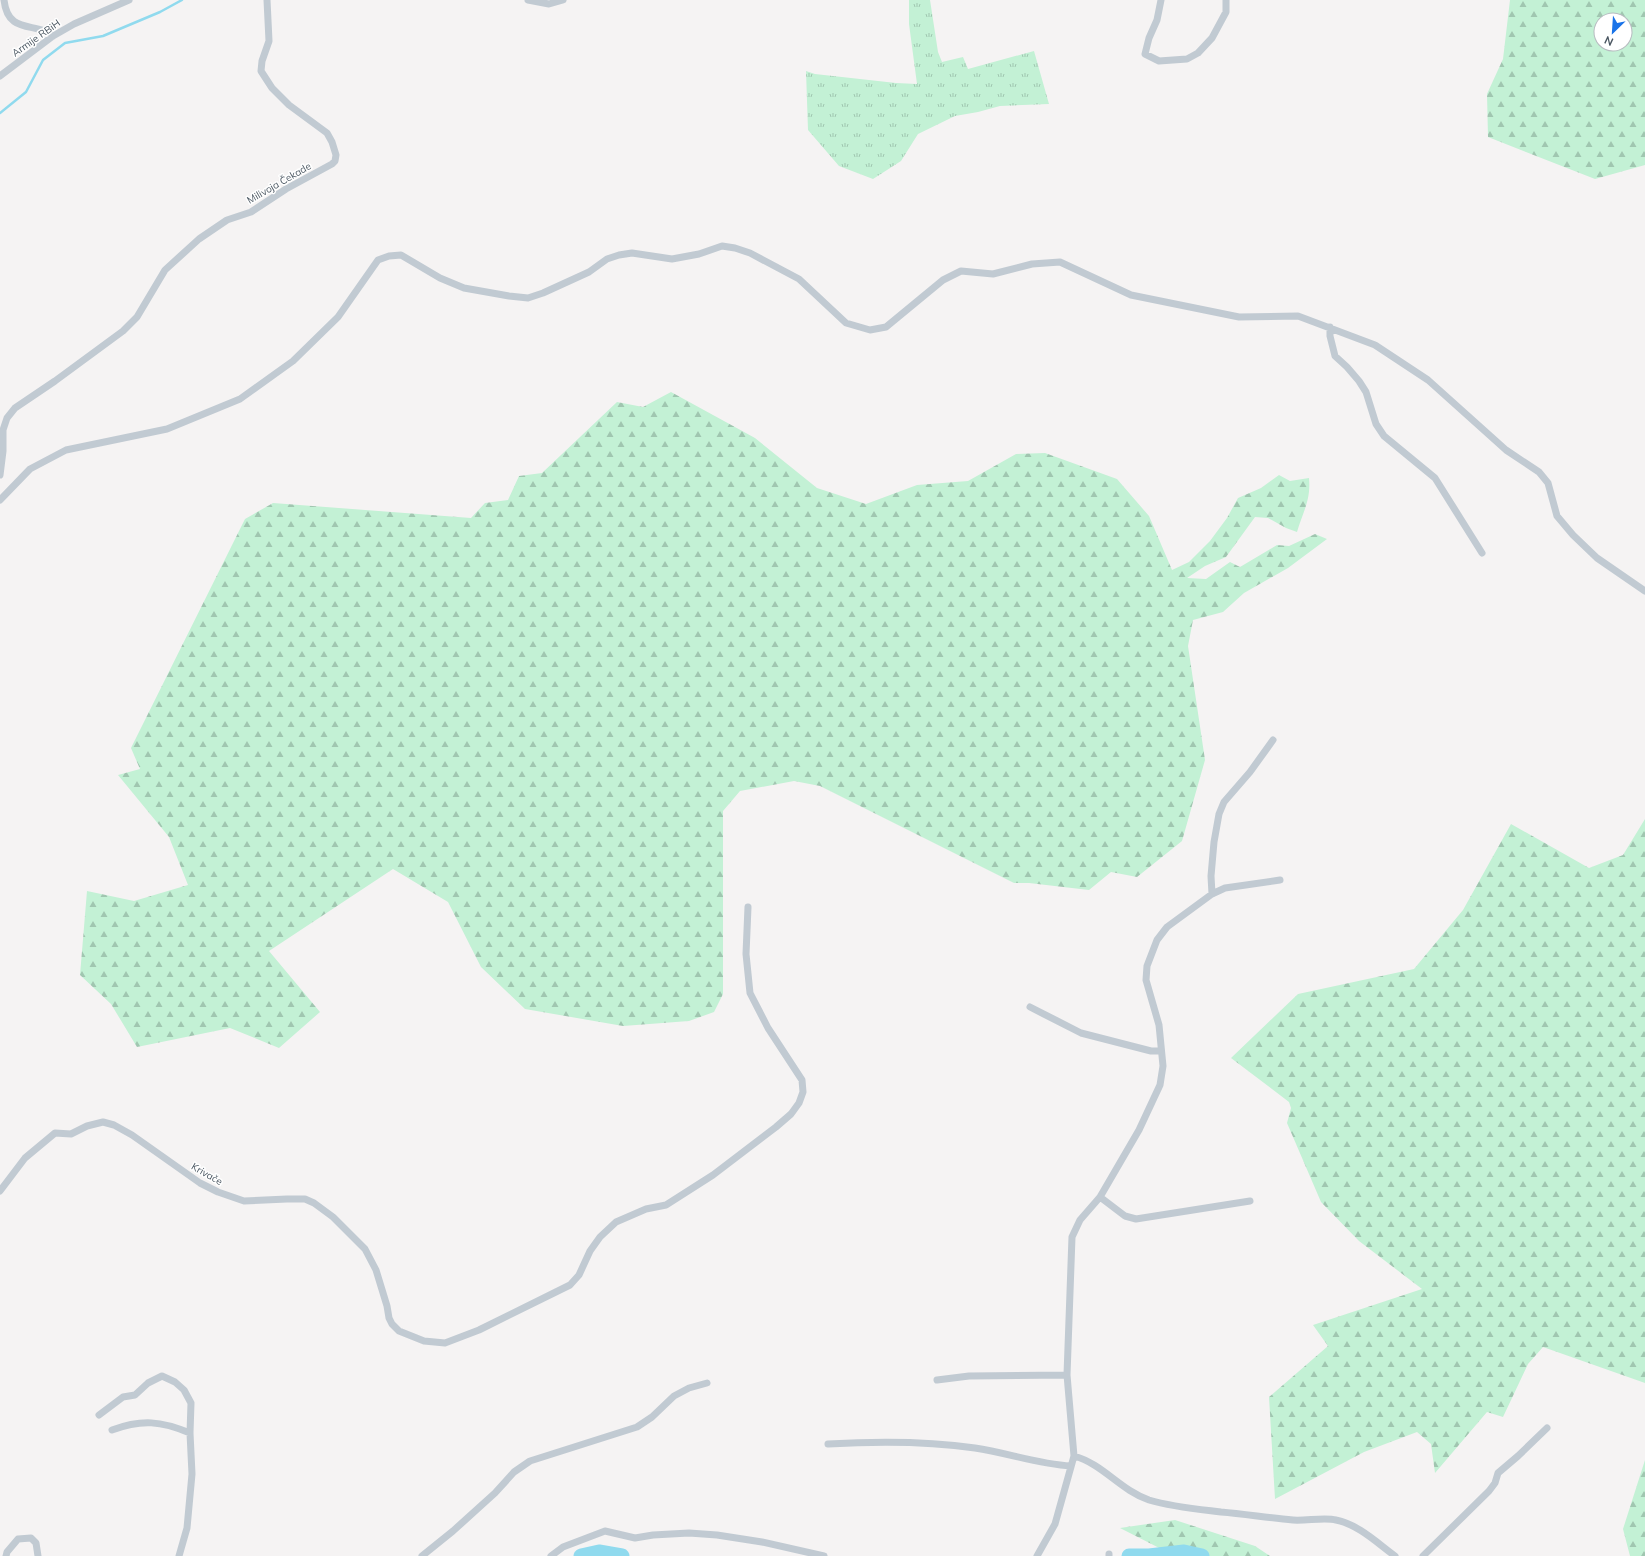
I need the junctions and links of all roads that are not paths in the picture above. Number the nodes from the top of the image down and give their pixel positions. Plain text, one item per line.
1 (4, 0) edge
2 (129, 0) edge
3 (267, 0) edge
4 (528, 0) edge
5 (563, 0) edge
6 (1161, 0) edge
7 (1226, 0) edge
8 (53, 36) junction
9 (0, 76) edge
10 (1330, 327) junction
11 (0, 475) edge
12 (0, 500) edge
13 (1482, 553) dead end
14 (1645, 591) edge
15 (1273, 740) dead end
16 (1280, 880) dead end
17 (1212, 894) junction
18 (748, 906) dead end
19 (1030, 1007) dead end
20 (1161, 1051) junction
21 (0, 1191) edge
22 (1100, 1197) junction
23 (1250, 1201) dead end
24 (1067, 1375) junction
25 (937, 1380) dead end
26 (707, 1383) dead end
27 (99, 1415) dead end
28 (1547, 1428) dead end
29 (112, 1430) dead end
30 (190, 1433) junction
31 (828, 1444) dead end
32 (1074, 1456) junction
33 (1071, 1466) junction
34 (6, 1556) edge
35 (38, 1556) edge
36 (179, 1556) edge
37 (422, 1556) edge
38 (551, 1556) edge
39 (824, 1556) edge
40 (1036, 1556) edge
41 (1395, 1556) edge
42 (1423, 1556) edge

1 - 8 street
2 - 8 street, Armije RBiH
3 - 11 street, Milivoja Čekade
4 - 5 street
6 - 7 street
8 - 9 street, Armije RBiH
10 - 12 street
10 - 13 street
10 - 14 street
15 - 17 street
16 - 17 street
17 - 20 street
18 - 21 street, Krivače
19 - 20 street
20 - 22 street
22 - 23 street
22 - 24 street
24 - 25 street
24 - 32 street
26 - 37 street
27 - 30 street
28 - 42 street
29 - 30 street
30 - 36 street
31 - 33 street
32 - 33 street
32 - 41 street
33 - 40 street
34 - 35 street
38 - 39 street

